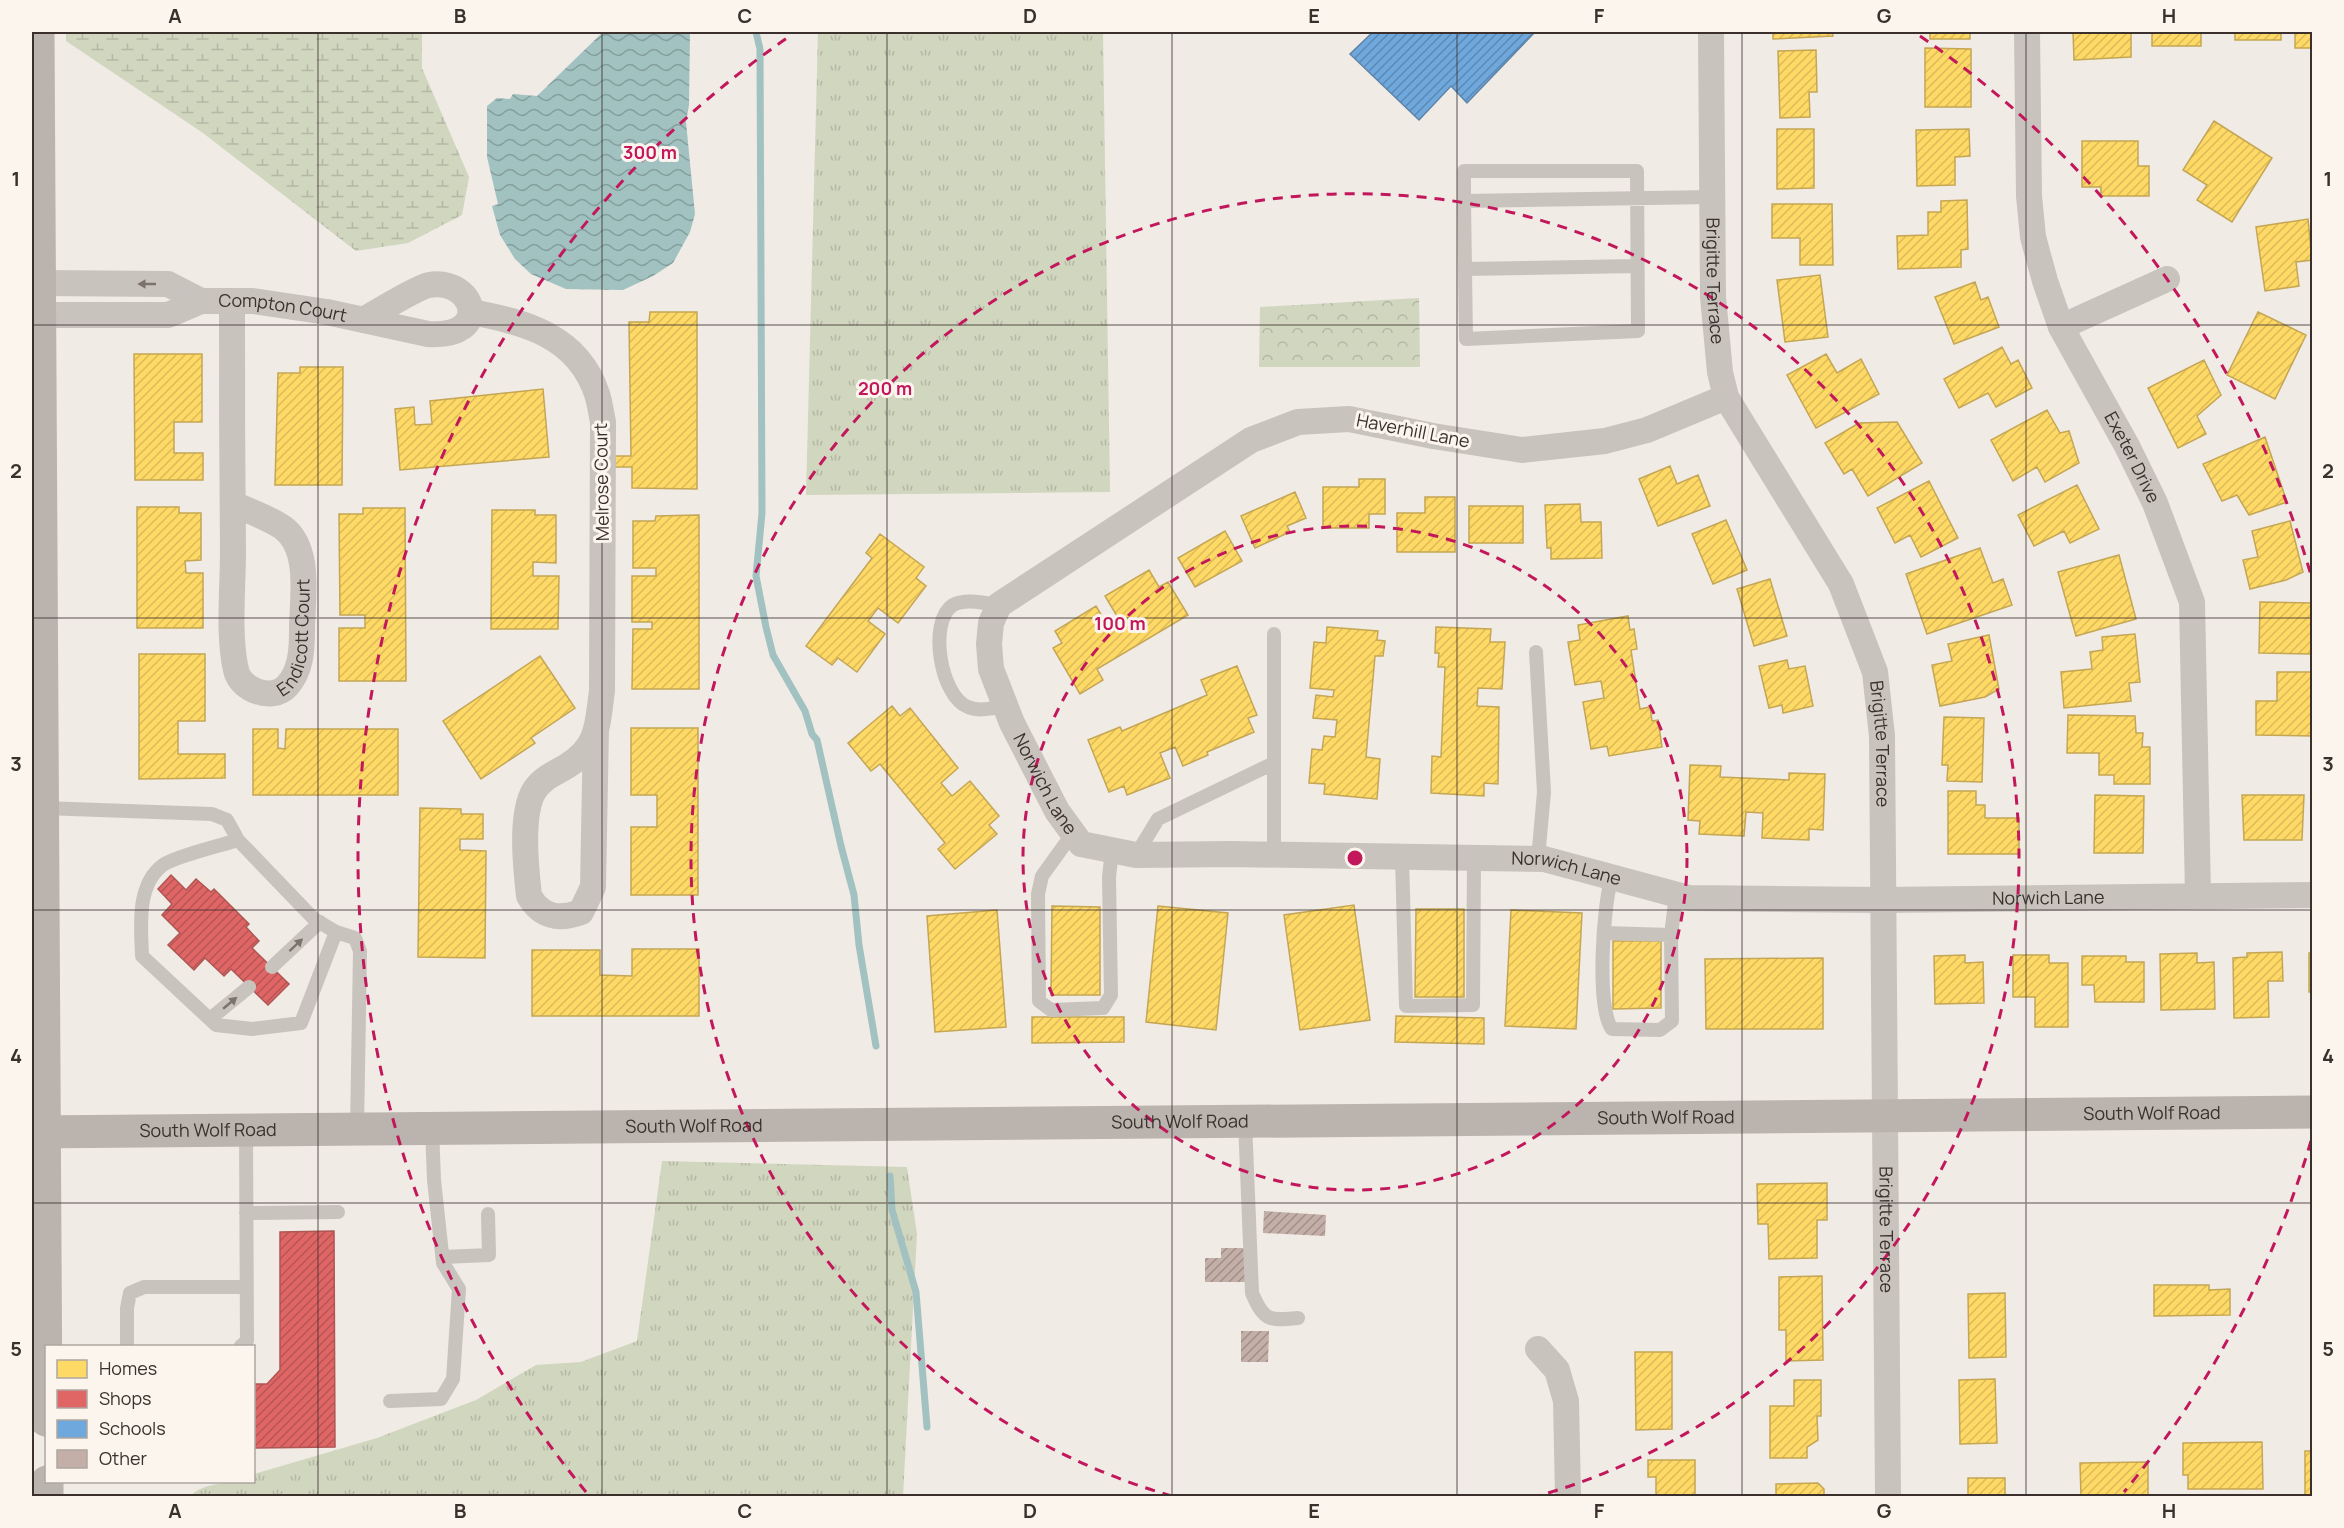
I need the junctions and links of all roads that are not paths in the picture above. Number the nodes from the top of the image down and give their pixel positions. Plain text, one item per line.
1 (38, 32) edge
2 (1711, 32) edge
3 (2027, 32) edge
4 (35, 93) edge
5 (1712, 196) junction
6 (1637, 198) junction
7 (1464, 201) junction
8 (1637, 266) junction
9 (1465, 269) junction
10 (2167, 279) dead end
11 (38, 300) edge
12 (232, 301) junction
13 (471, 312) junction
14 (363, 320) junction
15 (2061, 327) junction
16 (1726, 397) junction
17 (232, 504) junction
18 (999, 605) junction
19 (1274, 634) dead end
20 (1536, 652) dead end
21 (1005, 706) junction
22 (597, 729) junction
23 (1274, 763) junction
24 (39, 788) edge
25 (1073, 833) junction
26 (238, 840) junction
27 (1124, 852) junction
28 (1274, 854) junction
29 (1402, 857) junction
30 (1474, 858) junction
31 (1538, 859) junction
32 (38, 874) edge
33 (1612, 878) junction
34 (1676, 895) junction
35 (2198, 895) junction
36 (2313, 895) edge
37 (1882, 900) junction
38 (320, 922) junction
39 (336, 932) junction
40 (1604, 933) junction
41 (1671, 935) junction
42 (272, 967) dead end
43 (249, 987) dead end
44 (210, 1019) junction
45 (2313, 1112) edge
46 (1885, 1117) junction
47 (1245, 1121) junction
48 (432, 1128) junction
49 (357, 1129) junction
50 (246, 1130) junction
51 (39, 1132) edge
52 (338, 1212) dead end
53 (246, 1213) junction
54 (488, 1214) dead end
55 (443, 1257) junction
56 (39, 1285) edge
57 (246, 1287) junction
58 (1298, 1318) dead end
59 (45, 1345) edge
60 (127, 1345) edge
61 (243, 1345) edge
62 (1538, 1349) dead end
63 (390, 1401) dead end
64 (1568, 1497) edge
65 (1888, 1497) edge

1 - 4 main road
2 - 5 street, Brigitte Terrace
3 - 15 street, Exeter Drive
4 - 11 main road
5 - 6 lane
5 - 16 street, Brigitte Terrace
6 - 7 lane
6 - 7 lane
6 - 8 lane
7 - 9 lane
8 - 9 lane
8 - 9 lane
10 - 15 street
11 - 12 street, Compton Court
11 - 24 main road
12 - 14 street, Compton Court
12 - 17 street, Endicott Court
13 - 14 street, Compton Court
13 - 14 street, Compton Court
13 - 22 street, Melrose Court
15 - 35 street, Exeter Drive
16 - 18 street, Haverhill Lane
16 - 37 street, Brigitte Terrace
17 - 17 street, Endicott Court
18 - 21 street, Norwich Lane
18 - 21 lane
19 - 23 lane
20 - 31 lane
21 - 25 street, Norwich Lane
22 - 22 street, Melrose Court
23 - 27 lane
23 - 28 lane
24 - 26 lane
24 - 32 main road
25 - 27 street, Norwich Lane
25 - 27 lane
26 - 38 lane
26 - 44 lane
27 - 28 street, Norwich Lane
28 - 29 street, Norwich Lane
29 - 30 street, Norwich Lane
29 - 30 lane
30 - 31 street, Norwich Lane
31 - 33 street, Norwich Lane
32 - 51 main road
33 - 34 street, Norwich Lane
33 - 40 lane
34 - 37 street, Norwich Lane
34 - 41 lane
35 - 36 street, Norwich Lane
35 - 37 street, Norwich Lane
37 - 46 street, Brigitte Terrace
38 - 39 lane
42 -> 38 lane
39 - 44 lane
39 - 49 lane
40 - 41 lane
40 - 41 lane
44 -> 43 lane
45 - 46 main road, South Wolf Road
46 - 47 main road, South Wolf Road
46 - 65 street, Brigitte Terrace
47 - 48 main road, South Wolf Road
47 - 58 lane
48 - 49 main road, South Wolf Road
48 - 55 lane
49 - 50 main road, South Wolf Road
50 - 51 main road, South Wolf Road
50 - 53 lane
51 - 56 main road
52 - 53 lane
53 - 57 lane
54 - 55 lane
55 - 63 lane
56 - 59 main road
57 - 60 lane
57 - 61 lane
62 - 64 street

